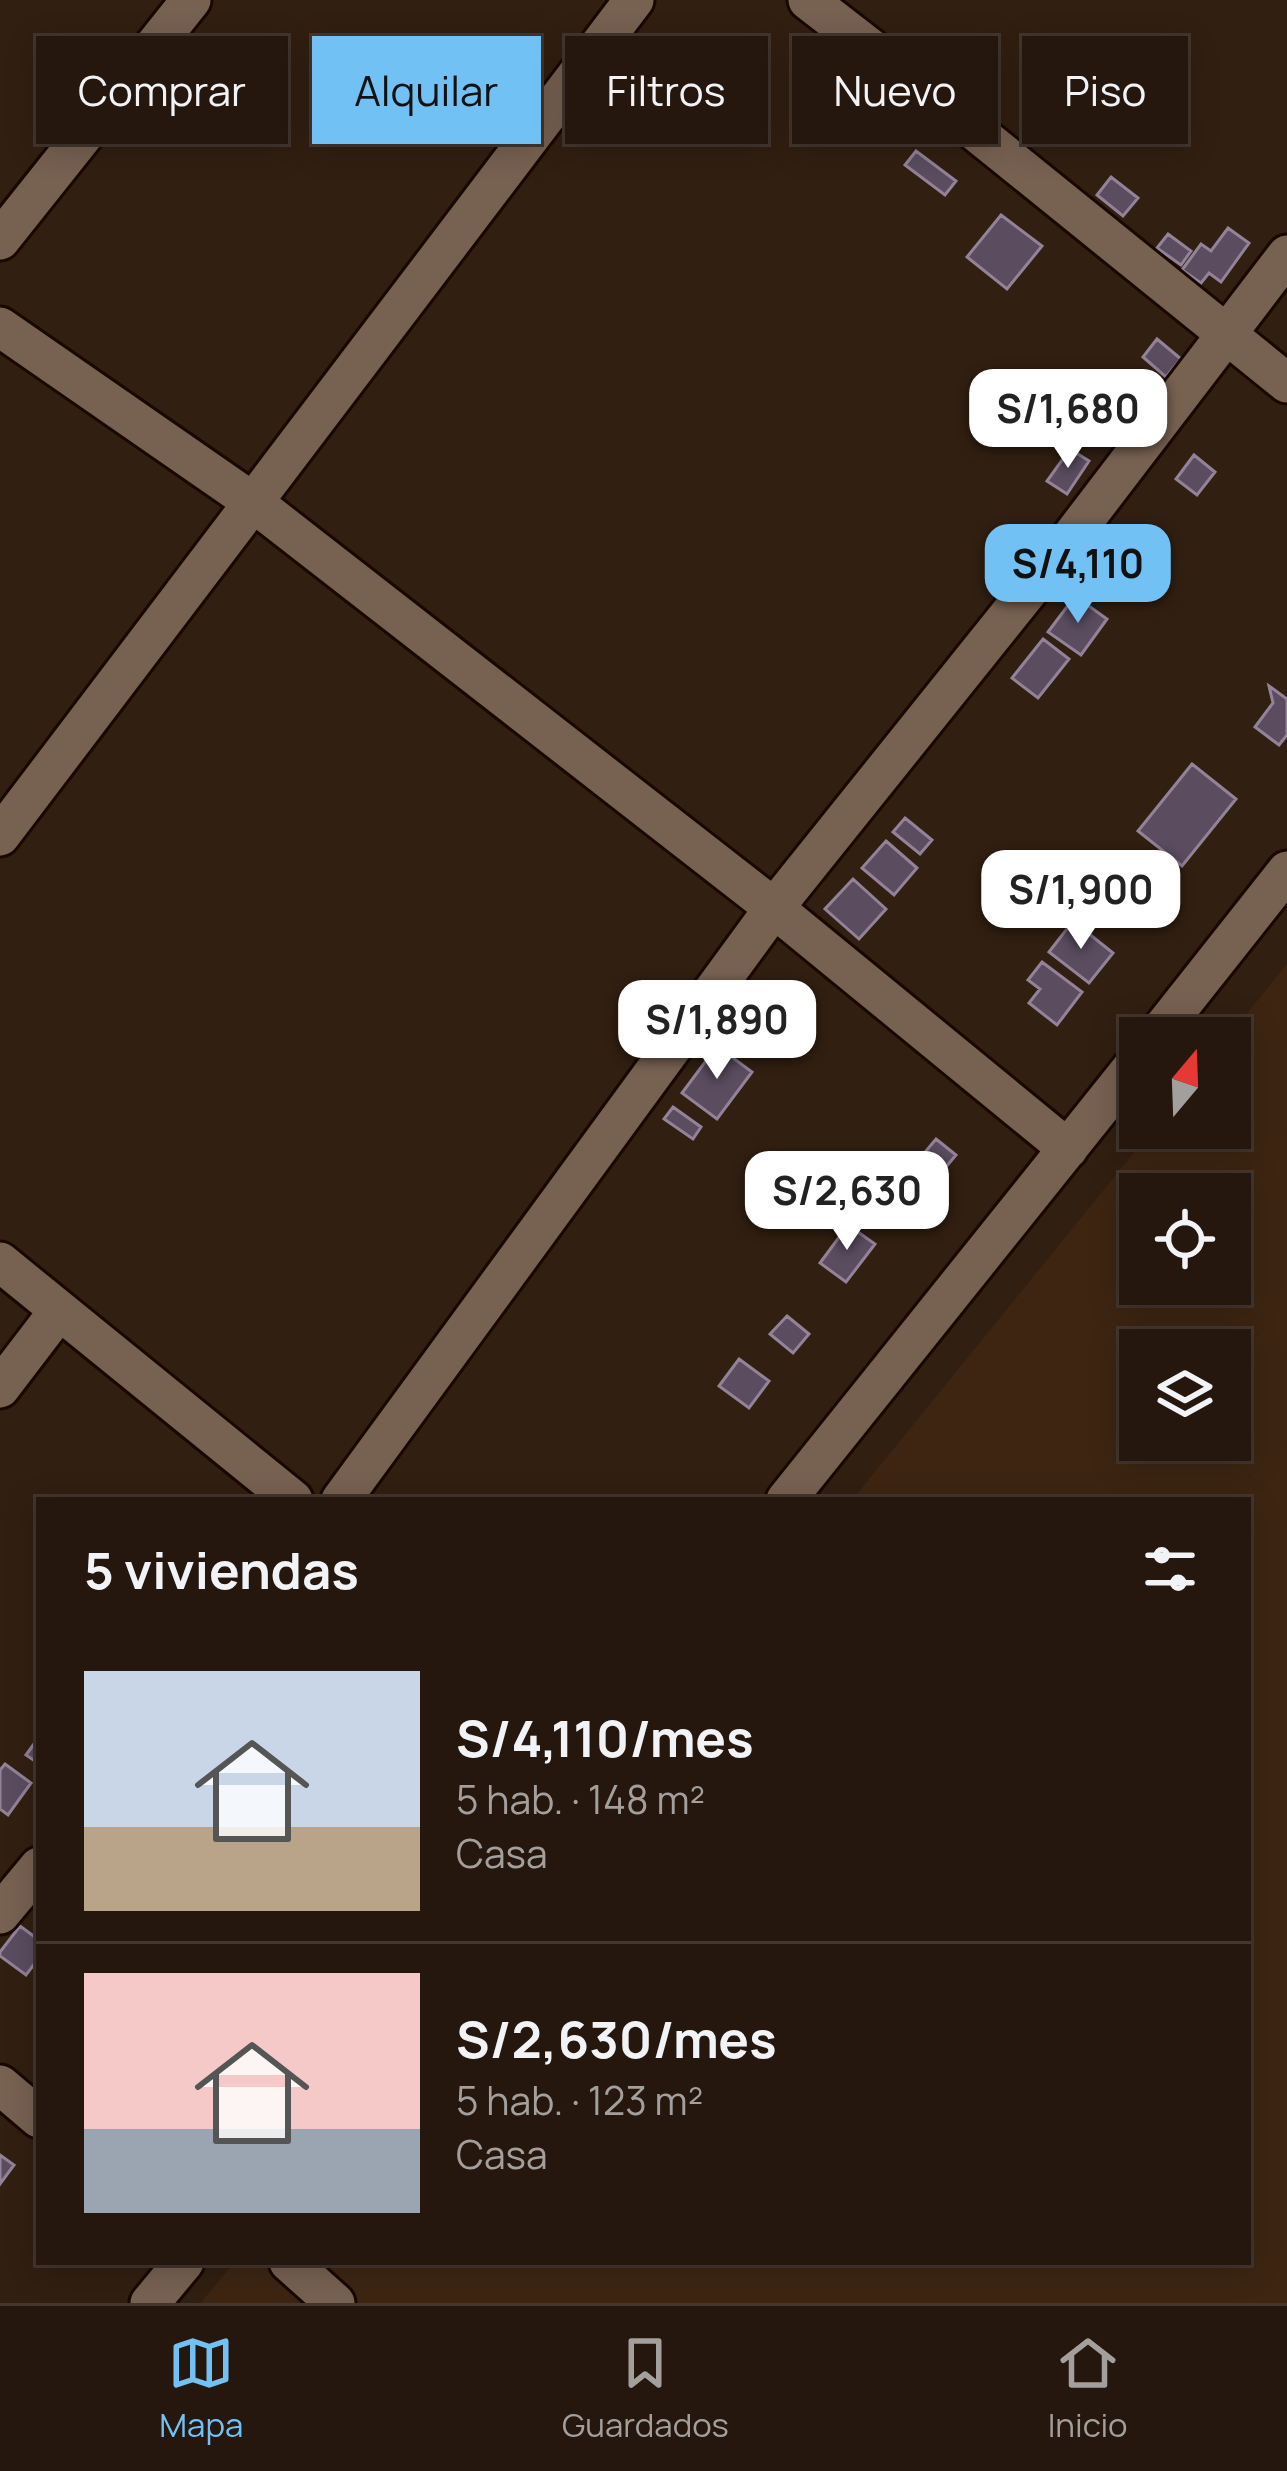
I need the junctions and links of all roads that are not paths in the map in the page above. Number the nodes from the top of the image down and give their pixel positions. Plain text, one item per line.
1 (191, 0) edge
2 (634, 0) edge
3 (808, 0) edge
4 (0, 240) edge
5 (1287, 255) edge
6 (0, 327) edge
7 (1228, 334) junction
8 (1287, 383) edge
9 (254, 503) junction
10 (0, 836) edge
11 (1287, 871) edge
12 (774, 908) junction
13 (1172, 1017) edge
14 (1119, 1085) edge
15 (1068, 1149) junction
16 (0, 1262) edge
17 (58, 1312) junction
18 (0, 1388) edge
19 (289, 1497) edge
20 (343, 1497) edge
21 (787, 1497) edge
22 (36, 1871) edge
23 (0, 1914) edge
24 (0, 2085) edge
25 (36, 2116) edge
26 (182, 2265) edge
27 (293, 2265) edge
28 (150, 2303) edge
29 (335, 2303) edge

1 - 4 street
2 - 9 street
3 - 7 street
5 - 7 street
6 - 9 street
7 - 8 street
7 - 12 street
9 - 10 street
9 - 12 street
11 - 13 street
12 - 15 street
12 - 20 street
14 - 15 street
15 - 21 street
16 - 17 street
17 - 18 street
17 - 19 street
22 - 23 street
24 - 25 street
26 - 28 street
27 - 29 street

